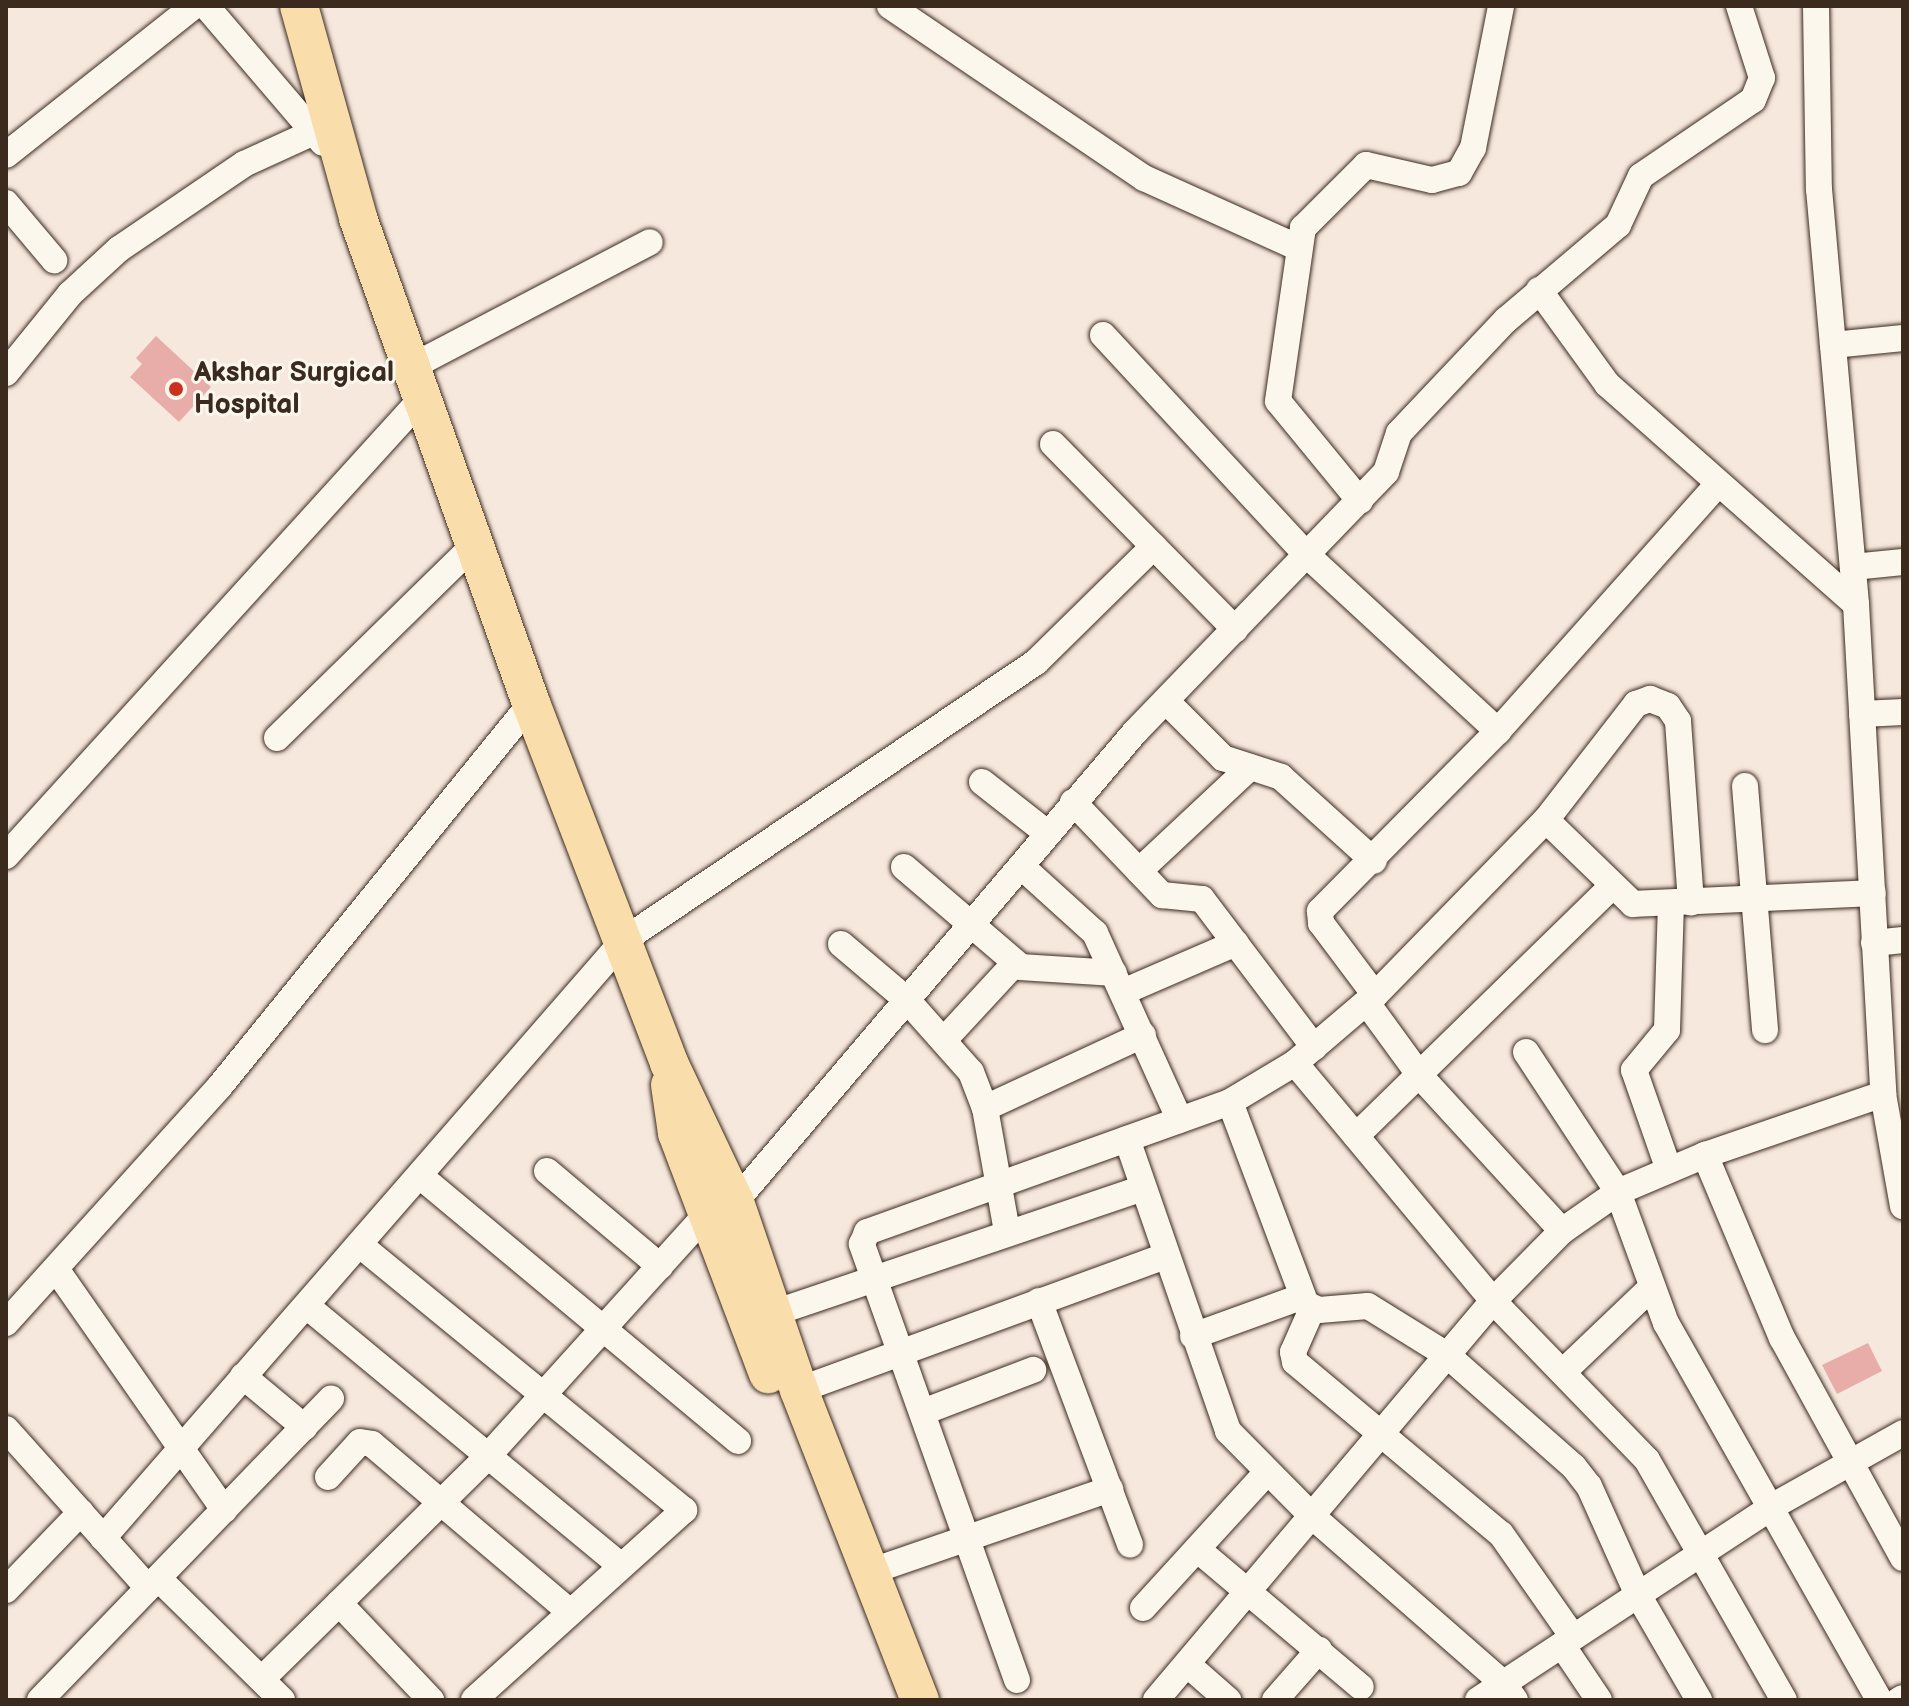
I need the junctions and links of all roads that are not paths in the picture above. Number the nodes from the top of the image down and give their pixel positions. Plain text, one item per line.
1 (194, 6) edge
2 (206, 6) edge
3 (299, 6) edge
4 (890, 6) edge
5 (1501, 6) edge
6 (1739, 6) edge
7 (1816, 6) edge
8 (314, 132) junction
9 (6, 155) edge
10 (345, 168) junction
11 (6, 203) edge
12 (650, 242) dead end
13 (1299, 248) junction
14 (54, 260) dead end
15 (1539, 290) junction
16 (1103, 335) dead end
17 (1903, 338) edge
18 (1833, 345) junction
19 (6, 373) edge
20 (418, 381) junction
21 (1053, 444) dead end
22 (1718, 484) junction
23 (1360, 501) junction
24 (475, 544) junction
25 (1154, 546) junction
26 (1307, 555) junction
27 (1903, 562) edge
28 (1853, 567) junction
29 (1856, 604) junction
30 (1235, 629) junction
31 (1166, 701) junction
32 (531, 703) junction
33 (1903, 712) edge
34 (1862, 714) junction
35 (1498, 731) junction
36 (277, 738) dead end
37 (1250, 767) junction
38 (982, 782) dead end
39 (1745, 786) dead end
40 (1073, 802) junction
41 (47, 811) junction
42 (1546, 820) junction
43 (6, 826) edge
44 (1047, 833) junction
45 (6, 856) edge
46 (1374, 861) junction
47 (1021, 866) junction
48 (904, 867) dead end
49 (1139, 871) junction
50 (1612, 886) junction
51 (1873, 893) junction
52 (1754, 901) junction
53 (1681, 904) junction
54 (970, 925) junction
55 (624, 940) junction
56 (1903, 940) edge
57 (1236, 943) junction
58 (1874, 943) junction
59 (841, 944) dead end
60 (1015, 963) junction
61 (1119, 983) junction
62 (1371, 999) junction
63 (907, 1000) junction
64 (1891, 1024) edge
65 (1765, 1030) dead end
66 (1143, 1035) junction
67 (944, 1040) junction
68 (1526, 1052) dead end
69 (1304, 1055) junction
70 (1421, 1077) junction
71 (1883, 1094) junction
72 (1230, 1102) junction
73 (985, 1108) junction
74 (1180, 1120) junction
75 (1356, 1136) junction
76 (1127, 1139) junction
77 (1705, 1155) junction
78 (1669, 1170) junction
79 (547, 1171) dead end
80 (420, 1176) junction
81 (1900, 1178) edge
82 (996, 1186) junction
83 (1143, 1188) junction
84 (1618, 1192) junction
85 (1903, 1206) edge
86 (721, 1208) junction
87 (1562, 1231) junction
88 (1007, 1232) junction
89 (360, 1245) junction
90 (1165, 1256) junction
91 (660, 1266) junction
92 (56, 1269) junction
93 (875, 1281) junction
94 (1651, 1288) junction
95 (1039, 1301) junction
96 (1493, 1301) junction
97 (1307, 1303) junction
98 (308, 1307) junction
99 (774, 1313) junction
100 (6, 1323) edge
101 (602, 1331) junction
102 (1193, 1336) junction
103 (900, 1352) junction
104 (1447, 1355) junction
105 (1033, 1370) dead end
106 (1564, 1371) junction
107 (243, 1376) junction
108 (799, 1390) junction
109 (545, 1396) junction
110 (331, 1399) dead end
111 (923, 1412) junction
112 (304, 1427) junction
113 (6, 1429) edge
114 (1903, 1433) edge
115 (1382, 1435) junction
116 (738, 1441) dead end
117 (180, 1450) junction
118 (488, 1456) junction
119 (1849, 1464) junction
120 (1267, 1472) junction
121 (328, 1477) dead end
122 (1110, 1489) junction
123 (440, 1504) junction
124 (1773, 1506) junction
125 (224, 1510) junction
126 (81, 1512) junction
127 (1312, 1516) junction
128 (968, 1535) junction
129 (103, 1538) junction
130 (1130, 1545) dead end
131 (1197, 1549) junction
132 (1702, 1551) junction
133 (1903, 1558) edge
134 (621, 1566) junction
135 (872, 1571) junction
136 (10, 1577) edge
137 (153, 1583) junction
138 (1247, 1592) junction
139 (1637, 1593) junction
140 (339, 1603) junction
141 (1143, 1608) dead end
142 (569, 1611) junction
143 (1568, 1641) junction
144 (1319, 1650) junction
145 (1187, 1664) junction
146 (262, 1679) junction
147 (1017, 1680) dead end
148 (1361, 1687) dead end
149 (1509, 1691) edge
150 (40, 1700) edge
151 (281, 1700) edge
152 (431, 1700) edge
153 (474, 1700) edge
154 (895, 1700) edge
155 (920, 1700) edge
156 (1156, 1700) edge
157 (1228, 1700) edge
158 (1275, 1700) edge
159 (1478, 1700) edge
160 (1599, 1700) edge
161 (1699, 1700) edge
162 (1784, 1700) edge
163 (1879, 1700) edge

1 - 9 street
2 - 8 street
3 - 10 highway
4 - 13 street
5 - 13 street
6 - 15 street
7 - 18 street
8 - 10 street
8 - 19 street
10 - 20 highway
11 - 14 street
12 - 20 street
13 - 23 street
15 - 22 street
15 - 23 street
16 - 26 street
17 - 18 street
18 - 28 street
20 - 24 highway
20 - 41 street
21 - 25 street
22 - 29 street
22 - 35 street
23 - 26 street
24 - 32 highway
24 - 36 street
25 - 30 street
25 - 55 street
26 - 30 street
26 - 35 street
27 - 28 street
28 - 29 street
29 - 34 street
30 - 31 street
31 - 37 street
31 - 40 street
32 - 55 highway
32 - 92 street
33 - 34 street
34 - 51 street
35 - 46 street
37 - 46 street
37 - 49 street
38 - 44 street
39 - 52 street
40 - 44 street
40 - 49 street
41 - 43 street
41 - 45 street
42 - 50 street
42 - 53 street
42 - 62 street
44 - 47 street
46 - 62 street
47 - 54 street
47 - 61 street
48 - 54 street
49 - 57 street
50 - 53 street
50 - 70 street
51 - 52 street
51 - 58 street
52 - 53 street
52 - 65 street
53 - 78 street
54 - 60 street
54 - 63 street
55 - 80 street
55 - 86 highway
56 - 58 street
57 - 61 street
57 - 69 street
58 - 64 street
59 - 63 street
60 - 61 street
60 - 67 street
61 - 66 street
62 - 69 street
62 - 70 street
63 - 67 street
63 - 86 street
64 - 71 street
66 - 73 street
66 - 74 street
67 - 73 street
68 - 84 street
69 - 72 street
69 - 75 street
70 - 75 street
70 - 87 street
71 - 77 street
71 - 81 street
72 - 74 street
72 - 97 street
73 - 82 street
74 - 76 street
75 - 96 street
76 - 82 street
76 - 83 street
77 - 78 street
77 - 119 street
78 - 84 street
79 - 91 street
80 - 89 street
80 - 101 street
81 - 85 street
82 - 88 street
82 - 93 street
83 - 88 street
83 - 90 street
84 - 87 street
84 - 94 street
86 - 91 street
86 - 99 highway
86 - 154 highway
87 - 96 street
88 - 93 street
89 - 98 street
89 - 109 street
90 - 95 street
90 - 102 street
91 - 101 street
92 - 100 street
92 - 117 street
93 - 99 street
93 - 103 street
94 - 106 street
94 - 124 street
95 - 103 street
95 - 122 street
96 - 104 street
96 - 106 street
97 - 102 street
97 - 104 street
97 - 115 street
98 - 107 street
98 - 118 street
99 - 108 highway
101 - 109 street
101 - 116 street
102 - 120 street
103 - 108 street
103 - 111 street
104 - 115 street
104 - 139 street
105 - 111 street
106 - 132 street
107 - 112 street
107 - 117 street
108 - 135 highway
109 - 118 street
109 - 134 street
110 - 112 street
111 - 128 street
112 - 125 street
113 - 126 street
114 - 119 street
115 - 127 street
115 - 143 street
117 - 125 street
117 - 129 street
118 - 123 street
118 - 134 street
119 - 124 street
119 - 133 street
120 - 127 street
120 - 131 street
121 - 123 street
122 - 128 street
122 - 130 street
123 - 140 street
123 - 142 street
124 - 132 street
124 - 163 street
125 - 137 street
126 - 129 street
126 - 136 street
127 - 138 street
127 - 149 street
128 - 135 street
128 - 147 street
129 - 137 street
131 - 138 street
131 - 141 street
132 - 139 street
132 - 162 street
134 - 142 street
135 - 155 highway
137 - 146 street
137 - 150 street
138 - 144 street
138 - 145 street
139 - 143 street
139 - 161 street
140 - 146 street
140 - 152 street
142 - 153 street
143 - 149 street
143 - 160 street
144 - 148 street
144 - 158 street
145 - 156 street
145 - 157 street
146 - 151 street
149 - 159 street

